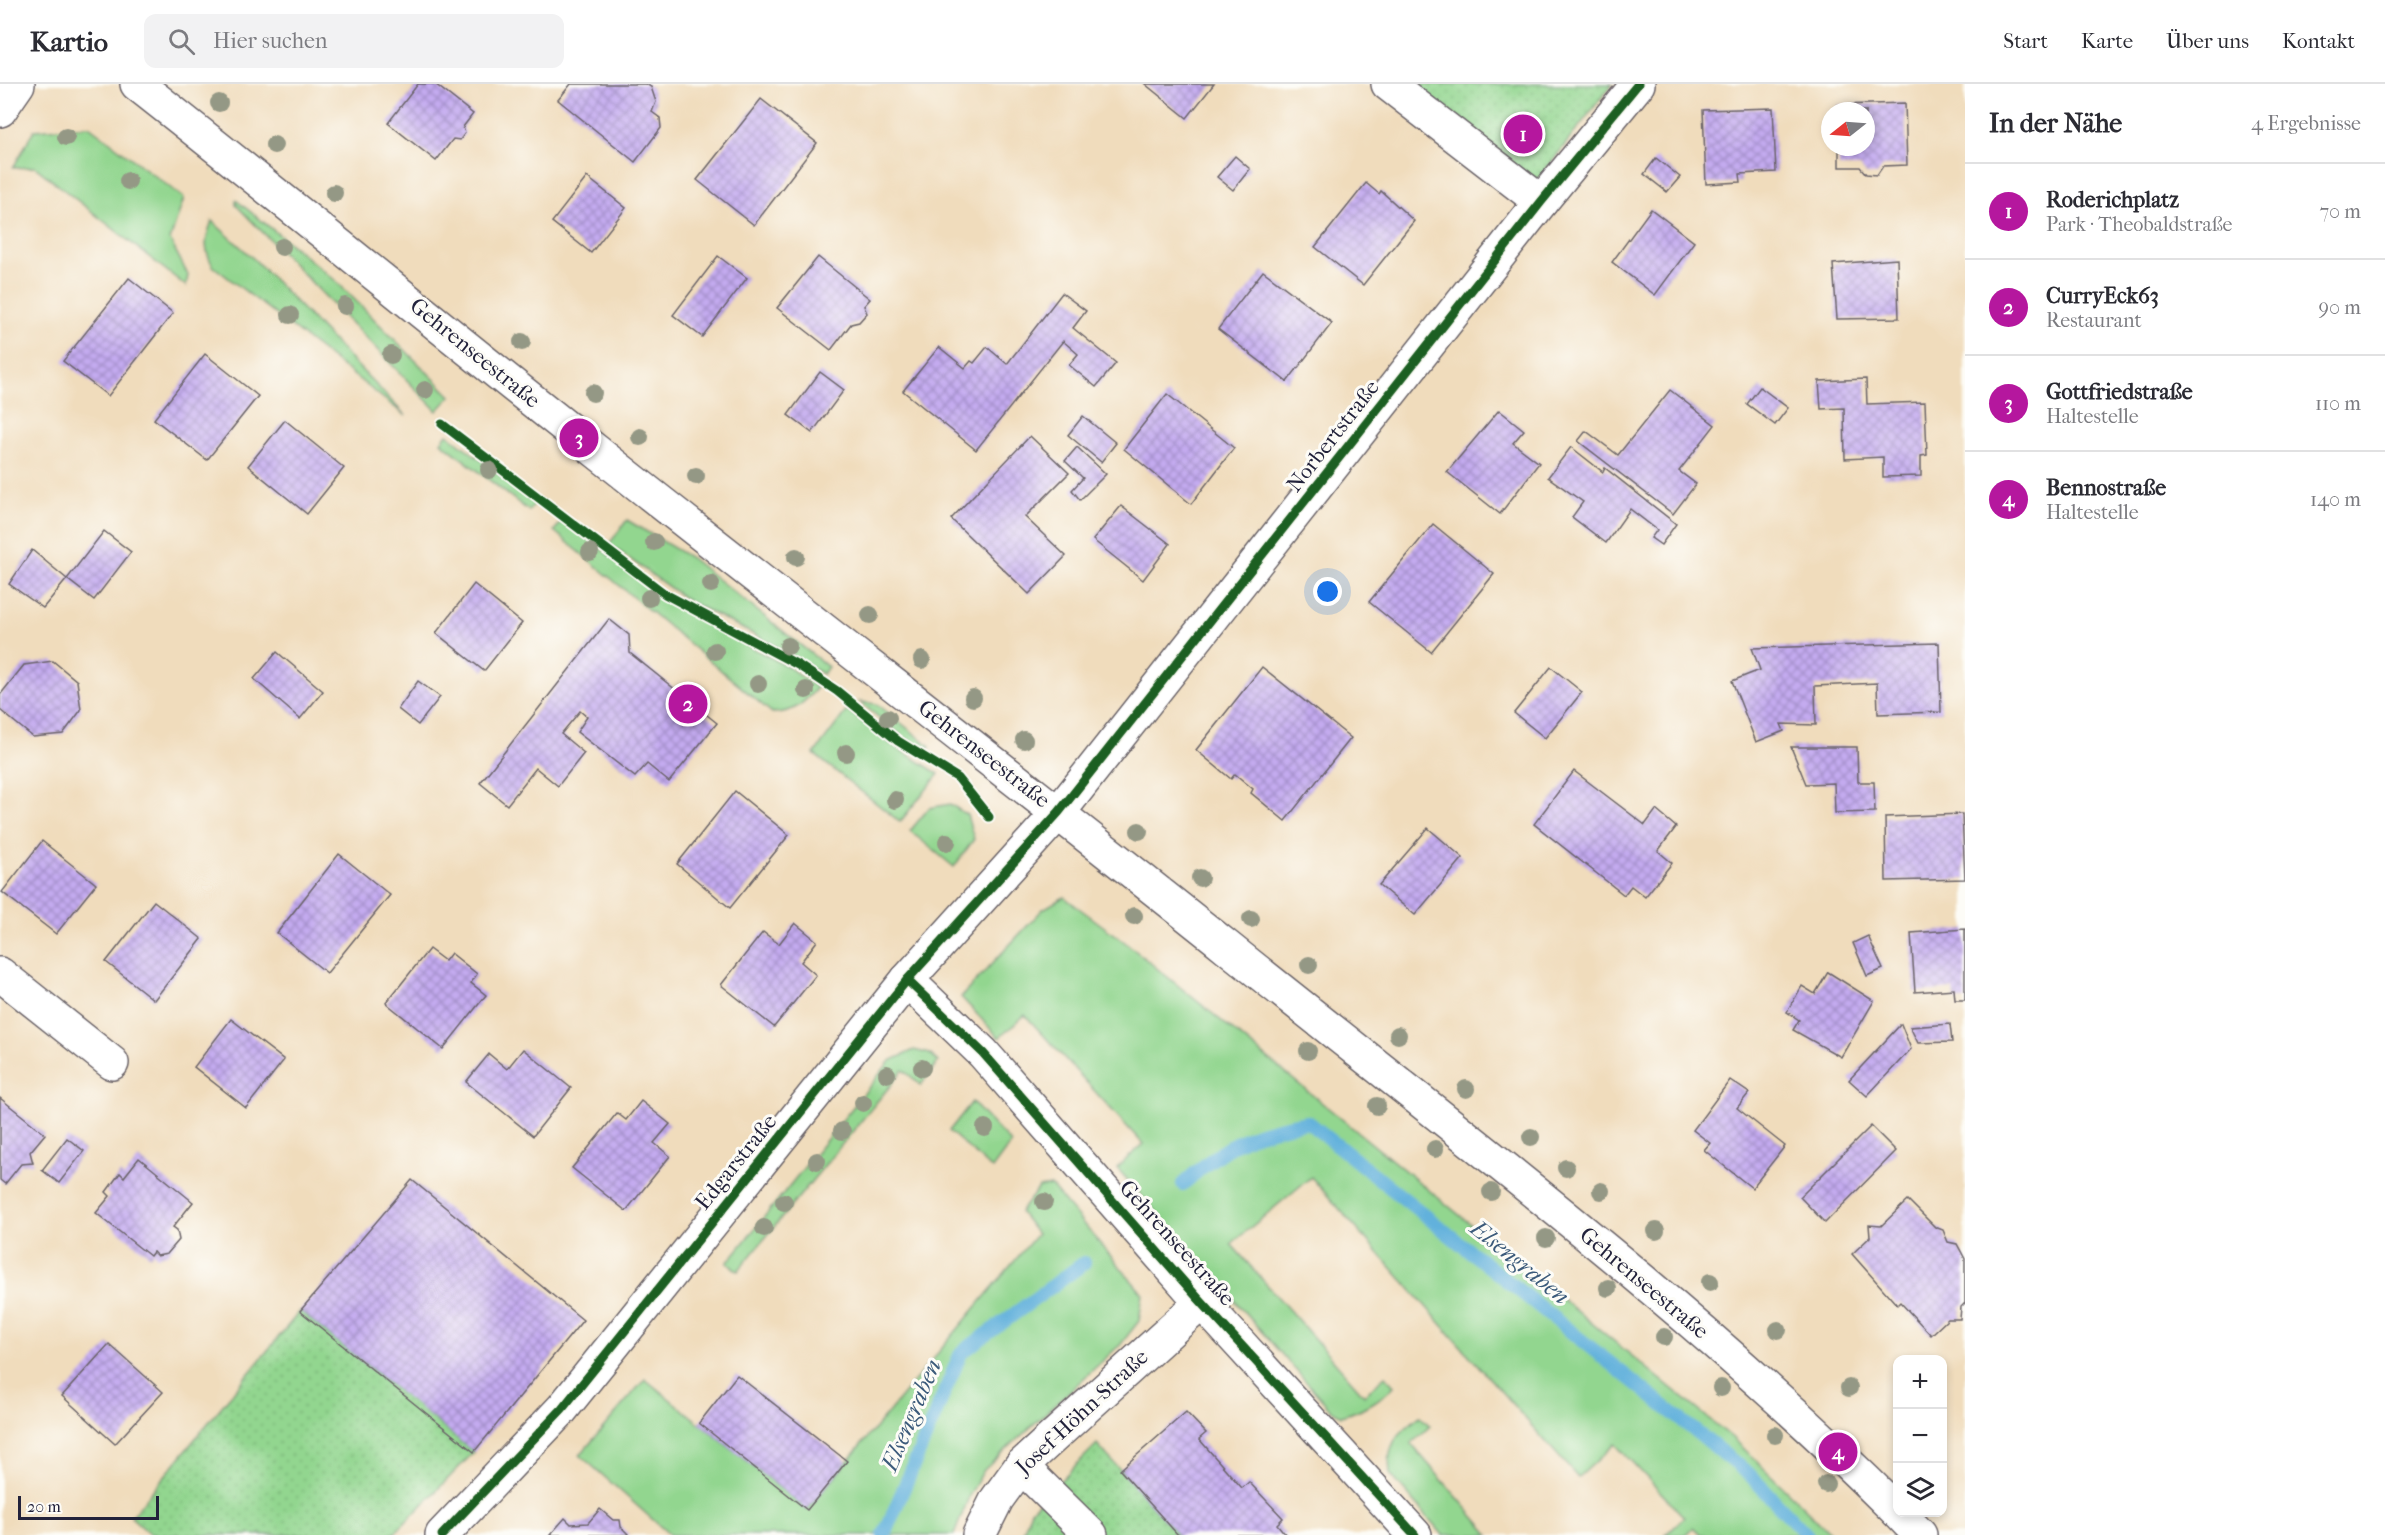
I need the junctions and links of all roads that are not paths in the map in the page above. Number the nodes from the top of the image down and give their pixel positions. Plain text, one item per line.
1 (137, 84) edge
2 (1388, 84) edge
3 (1638, 84) edge
4 (1541, 202) junction
5 (1059, 812) junction
6 (0, 974) edge
7 (907, 980) junction
8 (112, 1063) dead end
9 (1202, 1302) junction
10 (1020, 1466) junction
11 (1893, 1507) edge
12 (1903, 1517) edge
13 (441, 1535) edge
14 (979, 1535) edge
15 (1091, 1535) edge
16 (1415, 1535) edge
17 (1920, 1535) edge

1 - 5 street, Gehrenseestraße
2 - 4 street
3 - 4 street, Norbertstraße
4 - 5 street, Norbertstraße
5 - 7 street, Edgarstraße
5 - 11 street, Gehrenseestraße
6 - 8 street
7 - 9 street, Gehrenseestraße
7 - 13 street, Edgarstraße
9 - 10 street, Josef-Höhn-Straße
9 - 16 street, Gehrenseestraße
10 - 14 street, Josef-Höhn-Straße
10 - 15 street
12 - 17 street, Gehrenseestraße

